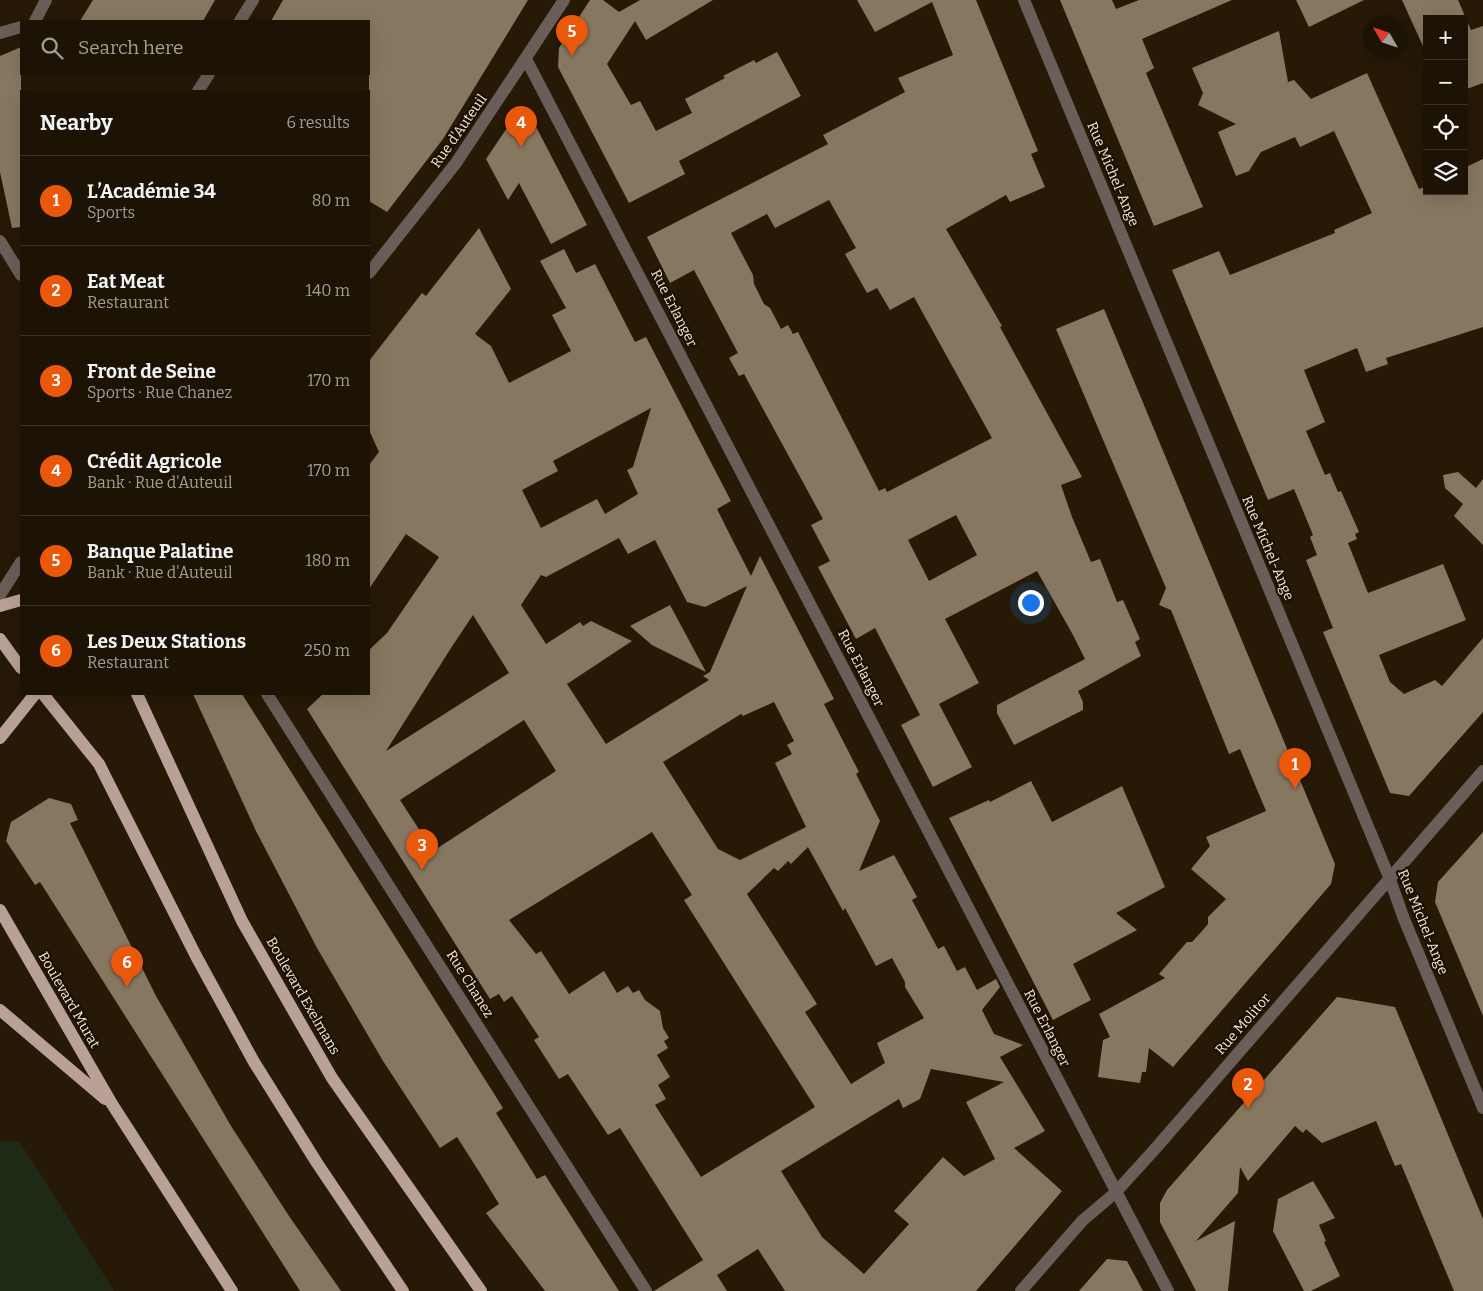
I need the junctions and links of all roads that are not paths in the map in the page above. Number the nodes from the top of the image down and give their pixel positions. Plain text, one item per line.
1 (46, 0) edge
2 (253, 0) edge
3 (564, 0) edge
4 (1024, 0) edge
5 (36, 20) edge
6 (241, 20) edge
7 (20, 27) edge
8 (0, 33) edge
9 (526, 59) junction
10 (208, 75) edge
11 (199, 90) edge
12 (0, 241) edge
13 (370, 271) edge
14 (20, 273) edge
15 (20, 564) edge
16 (0, 595) edge
17 (20, 600) edge
18 (0, 606) edge
19 (0, 639) edge
20 (20, 667) edge
21 (34, 695) edge
22 (44, 695) edge
23 (138, 695) edge
24 (268, 695) edge
25 (0, 738) edge
26 (1483, 771) edge
27 (1389, 877) junction
28 (0, 910) edge
29 (0, 1010) edge
30 (112, 1104) junction
31 (1483, 1108) edge
32 (1115, 1193) junction
33 (232, 1291) edge
34 (403, 1291) edge
35 (481, 1291) edge
36 (646, 1291) edge
37 (1021, 1291) edge
38 (1168, 1291) edge

1 - 5 street
2 - 6 street
3 - 9 street, Rue d'Auteuil
4 - 27 street, Rue Michel-Ange
7 - 8 street
9 - 13 street, Rue d'Auteuil
9 - 32 street, Rue Erlanger
10 - 11 street
12 - 14 street
15 - 16 street
17 - 18 main road
19 - 20 main road
21 - 25 main road
22 - 34 main road
23 - 35 main road, Boulevard Exelmans
24 - 36 street, Rue Chanez
26 - 27 street, Rue Molitor
27 - 31 street, Rue Michel-Ange
27 - 32 street, Rue Molitor
28 - 30 main road, Boulevard Murat
29 - 30 main road, Boulevard Murat
30 - 33 main road, Boulevard Murat
32 - 37 street, Rue Molitor
32 - 38 street, Rue Erlanger

